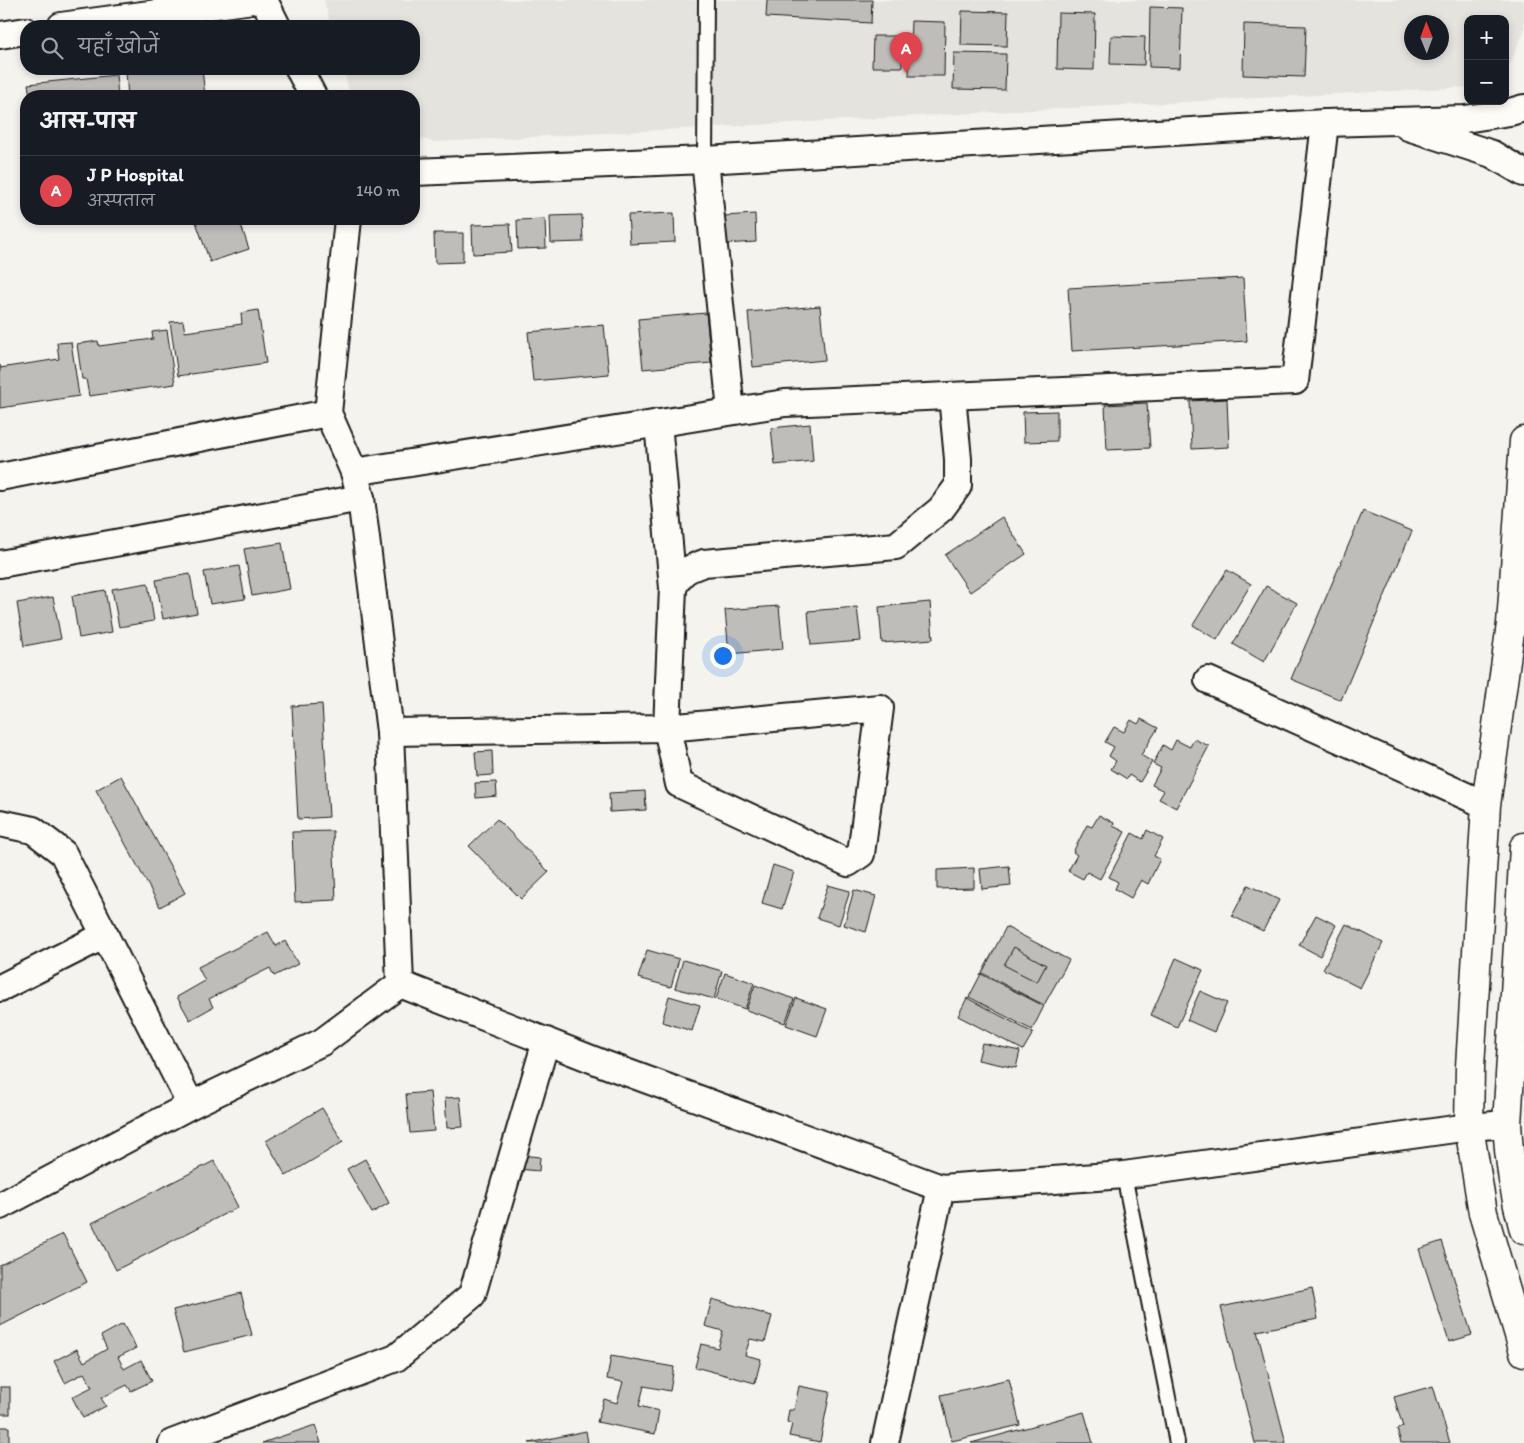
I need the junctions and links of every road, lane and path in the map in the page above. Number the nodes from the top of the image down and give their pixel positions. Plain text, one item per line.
1 (253, 0) edge
2 (264, 0) edge
3 (706, 0) edge
4 (105, 20) edge
5 (274, 20) edge
6 (20, 32) edge
7 (0, 35) edge
8 (302, 75) edge
9 (310, 90) edge
10 (1524, 108) edge
11 (1391, 121) junction
12 (1325, 123) junction
13 (705, 160) junction
14 (420, 172) edge
15 (1524, 173) edge
16 (347, 225) edge
17 (952, 396) junction
18 (732, 411) junction
19 (328, 413) junction
20 (658, 423) junction
21 (1524, 441) edge
22 (354, 472) junction
23 (0, 477) edge
24 (361, 498) junction
25 (0, 564) edge
26 (673, 588) junction
27 (1208, 680) dead end
28 (667, 728) junction
29 (390, 732) junction
30 (1486, 805) junction
31 (0, 823) edge
32 (1524, 847) edge
33 (105, 935) junction
34 (400, 984) junction
35 (0, 988) edge
36 (546, 1041) junction
37 (191, 1105) junction
38 (1507, 1124) junction
39 (1469, 1127) junction
40 (1124, 1175) junction
41 (941, 1188) junction
42 (0, 1206) edge
43 (1524, 1230) edge
44 (1524, 1352) edge
45 (172, 1443) edge
46 (885, 1443) edge
47 (1177, 1443) edge

1 - 4 street
2 - 5 street
3 - 13 lane
6 - 7 street
8 - 9 street
10 - 11 street
11 - 12 street
11 - 15 street
12 - 13 street
12 - 17 street
13 - 14 street
13 - 18 street
16 - 19 street
17 - 18 street
17 - 26 street
18 - 20 street
19 - 22 street
19 - 23 street
20 - 22 street
20 - 26 street
21 - 30 street
22 - 24 street
24 - 25 street
24 - 29 street
26 - 28 street
27 - 30 street
28 - 28 street
28 - 29 street
29 - 34 street
30 - 39 street
31 - 33 street
32 - 38 street
33 - 35 street
33 - 37 street
34 - 36 street
34 - 37 street
36 - 41 street
36 - 45 street
37 - 42 street
38 - 39 street
38 - 43 street
39 - 40 street
39 - 44 street
40 - 41 street
40 - 47 lane
41 - 46 street

